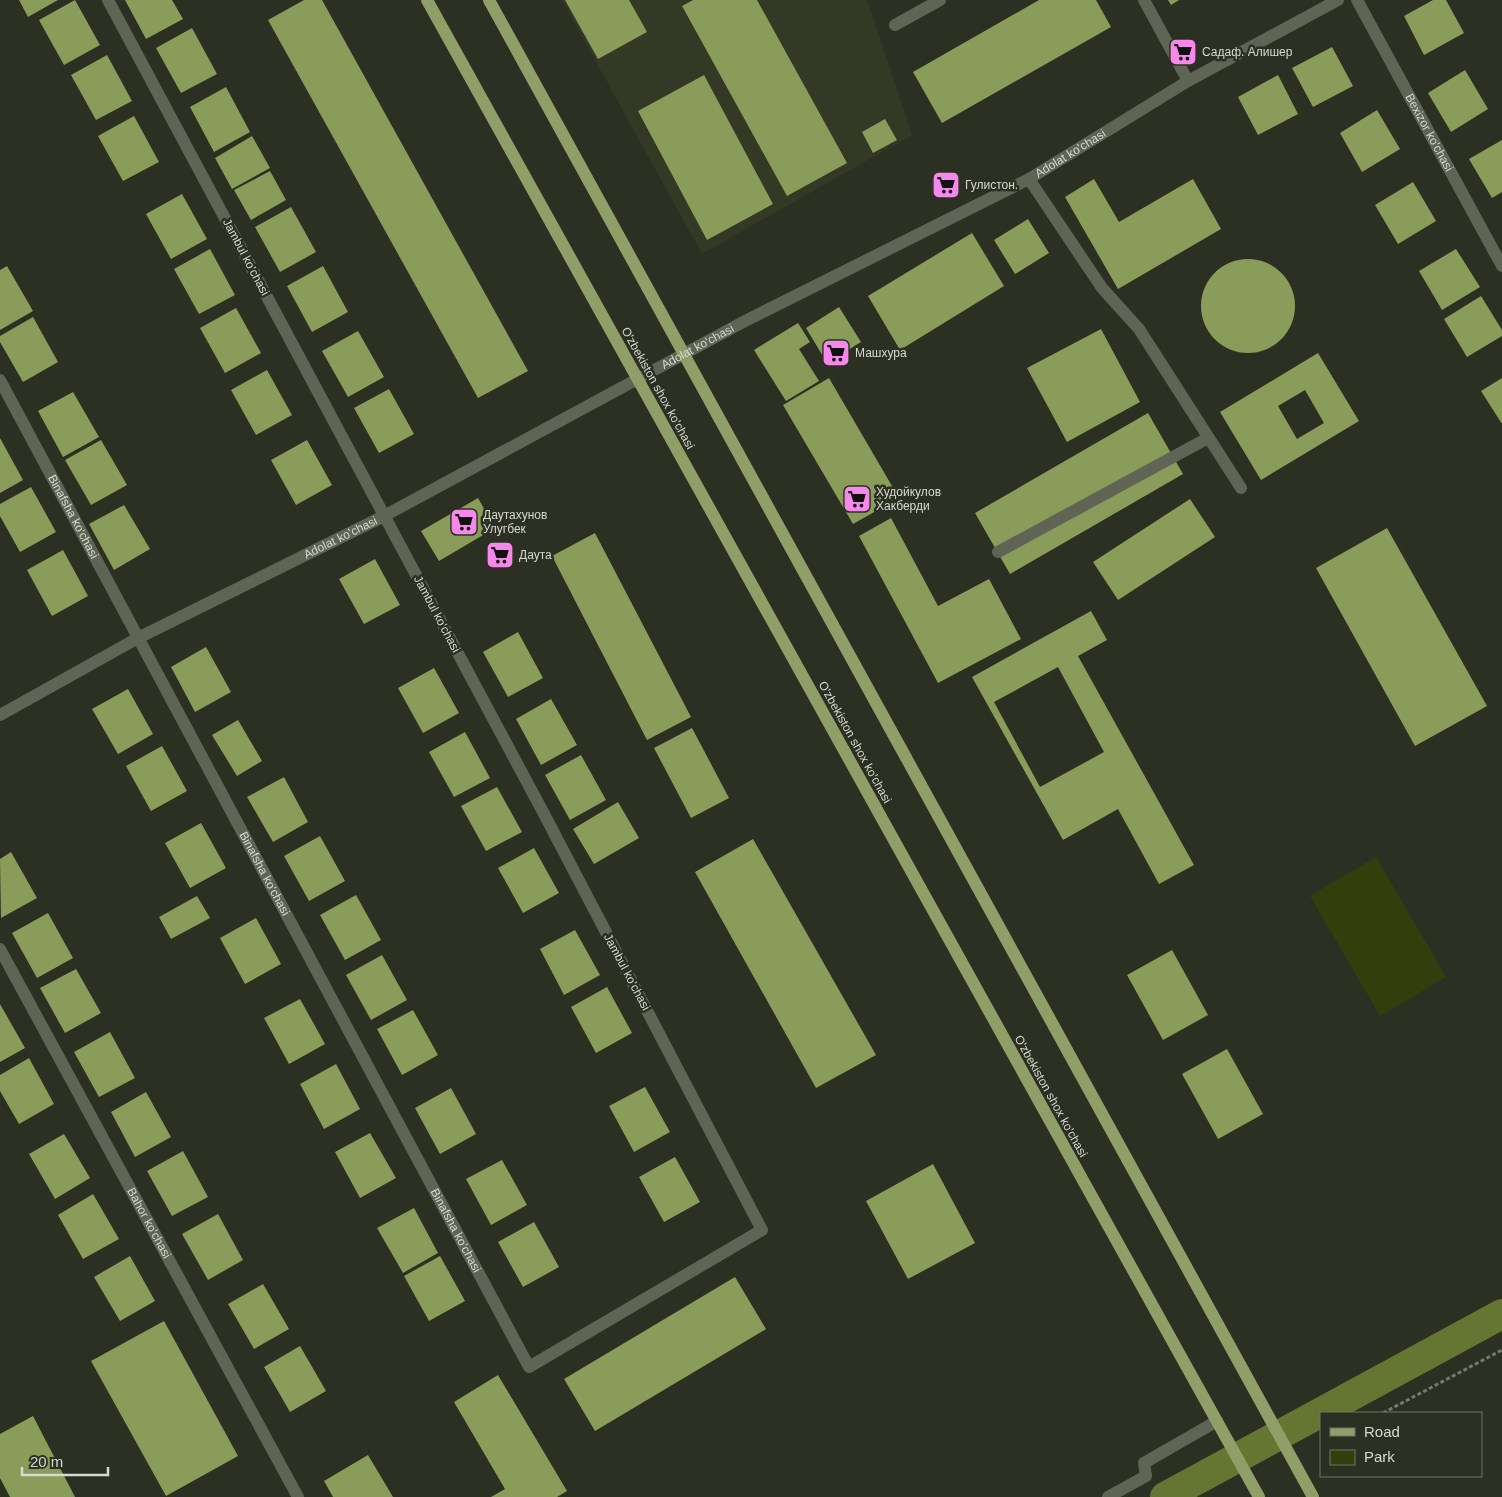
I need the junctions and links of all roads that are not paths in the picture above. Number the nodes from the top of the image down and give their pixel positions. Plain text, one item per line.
1 (108, 0) edge
2 (427, 0) edge
3 (489, 0) edge
4 (940, 0) edge
5 (1144, 0) edge
6 (1338, 0) edge
7 (1357, 0) edge
8 (895, 25) dead end
9 (1188, 81) junction
10 (1029, 179) junction
11 (1502, 266) edge
12 (683, 354) junction
13 (637, 379) junction
14 (0, 380) edge
15 (1208, 438) junction
16 (1241, 488) dead end
17 (384, 516) junction
18 (998, 552) dead end
19 (138, 638) junction
20 (0, 715) edge
21 (0, 949) edge
22 (529, 1367) joint
23 (1217, 1421) junction
24 (1257, 1492) edge
25 (298, 1497) edge
26 (1108, 1497) edge
27 (1314, 1497) edge

1 - 17 street, Jambul ko'chasi
2 - 13 main road, O'zbekiston shox ko'chasi
3 - 12 main road
4 - 8 street
5 - 9 street
6 - 9 street, Adolat ko'chasi
7 - 11 street, Bexizor ko'chasi
9 - 10 street, Adolat ko'chasi
10 - 12 street, Adolat ko'chasi
10 - 15 street
12 - 13 street, Adolat ko'chasi
12 - 27 main road
13 - 17 street, Adolat ko'chasi
13 - 23 main road, O'zbekiston shox ko'chasi
14 - 19 street, Binafsha ko'chasi
15 - 16 street
15 - 18 street
17 - 19 street, Adolat ko'chasi
17 - 22 street, Jambul ko'chasi
19 - 20 street, Adolat ko'chasi
19 - 22 street, Binafsha ko'chasi
21 - 25 street, Bahor ko'chasi
23 - 24 main road, O'zbekiston shox ko'chasi
23 - 26 street

